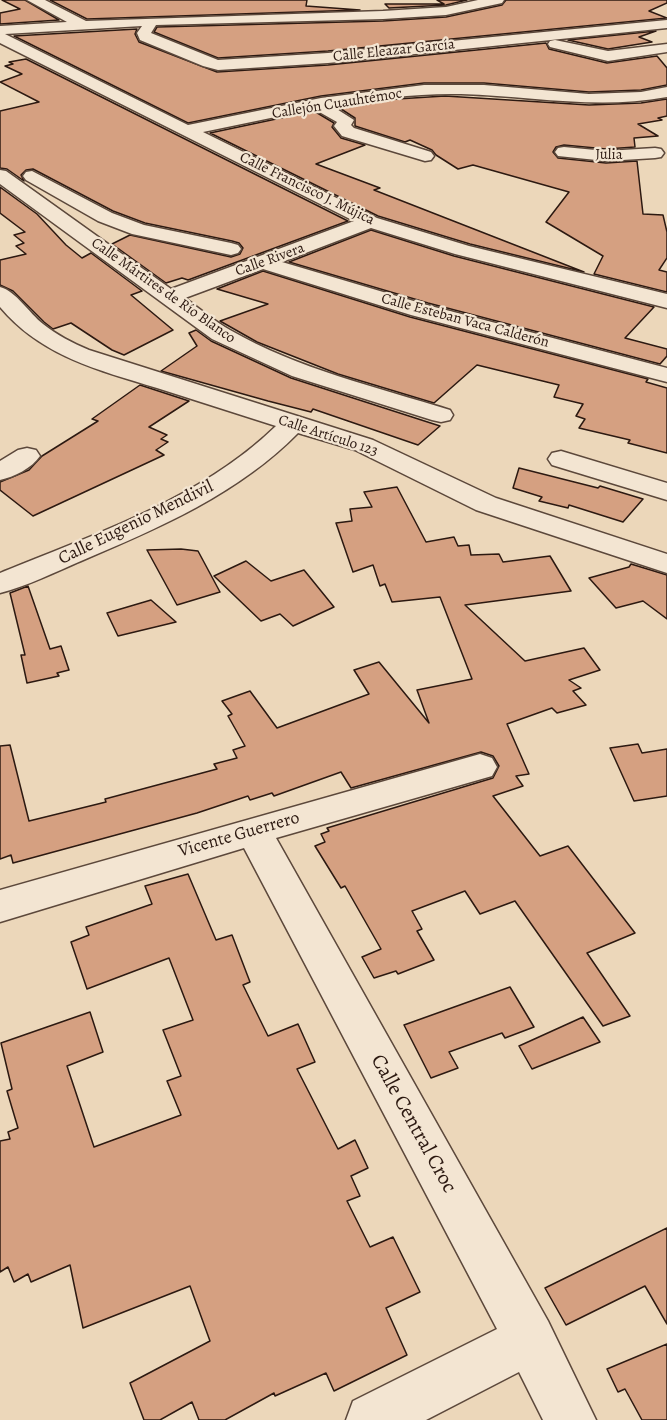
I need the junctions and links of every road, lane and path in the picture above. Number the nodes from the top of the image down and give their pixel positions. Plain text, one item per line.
1 (34, 0) edge
2 (497, 0) edge
3 (152, 21) junction
4 (83, 24) junction
5 (667, 24) edge
6 (0, 30) edge
7 (0, 37) edge
8 (530, 38) junction
9 (667, 48) edge
10 (667, 92) edge
11 (319, 105) junction
12 (187, 130) junction
13 (564, 152) dead end
14 (663, 152) edge
15 (424, 156) dead end
16 (0, 163) edge
17 (0, 175) edge
18 (370, 222) junction
19 (231, 249) dead end
20 (264, 263) junction
21 (0, 293) edge
22 (169, 297) junction
23 (667, 301) edge
24 (667, 375) edge
25 (441, 415) dead end
26 (292, 424) junction
27 (0, 444) edge
28 (561, 459) dead end
29 (0, 472) edge
30 (667, 492) edge
31 (667, 564) edge
32 (0, 584) edge
33 (480, 767) dead end
34 (253, 831) junction
35 (0, 906) edge
36 (530, 1339) junction
37 (372, 1420) edge
38 (570, 1420) edge

1 - 4 street
2 - 3 street
3 - 4 street
3 - 8 street, Calle Eleazar García
4 - 6 street
5 - 8 street, Calle Eleazar García
7 - 12 street, Calle Francisco J. Mújica
8 - 9 street
10 - 11 street, Callejón Cuauhtémoc
11 - 12 street, Callejón Cuauhtémoc
11 - 15 street
12 - 18 street, Calle Francisco J. Mújica
13 - 14 street, Julia
16 - 19 street
17 - 22 street, Calle Mártires de Río Blanco
18 - 20 street, Calle Rivera
18 - 23 street, Calle Francisco J. Mújica
20 - 22 street, Calle Rivera
20 - 24 street, Calle Esteban Vaca Calderón
21 - 26 street, Calle Artículo 123
22 - 25 street, Calle Mártires de Río Blanco
26 - 31 street, Calle Artículo 123
26 - 32 street, Calle Eugenio Mendivil
27 - 29 street
28 - 30 street
33 - 34 street, Vicente Guerrero
34 - 35 street, Vicente Guerrero
34 - 36 street, Calle Central Croc
36 - 37 street
36 - 38 street, Calle Central Croc

